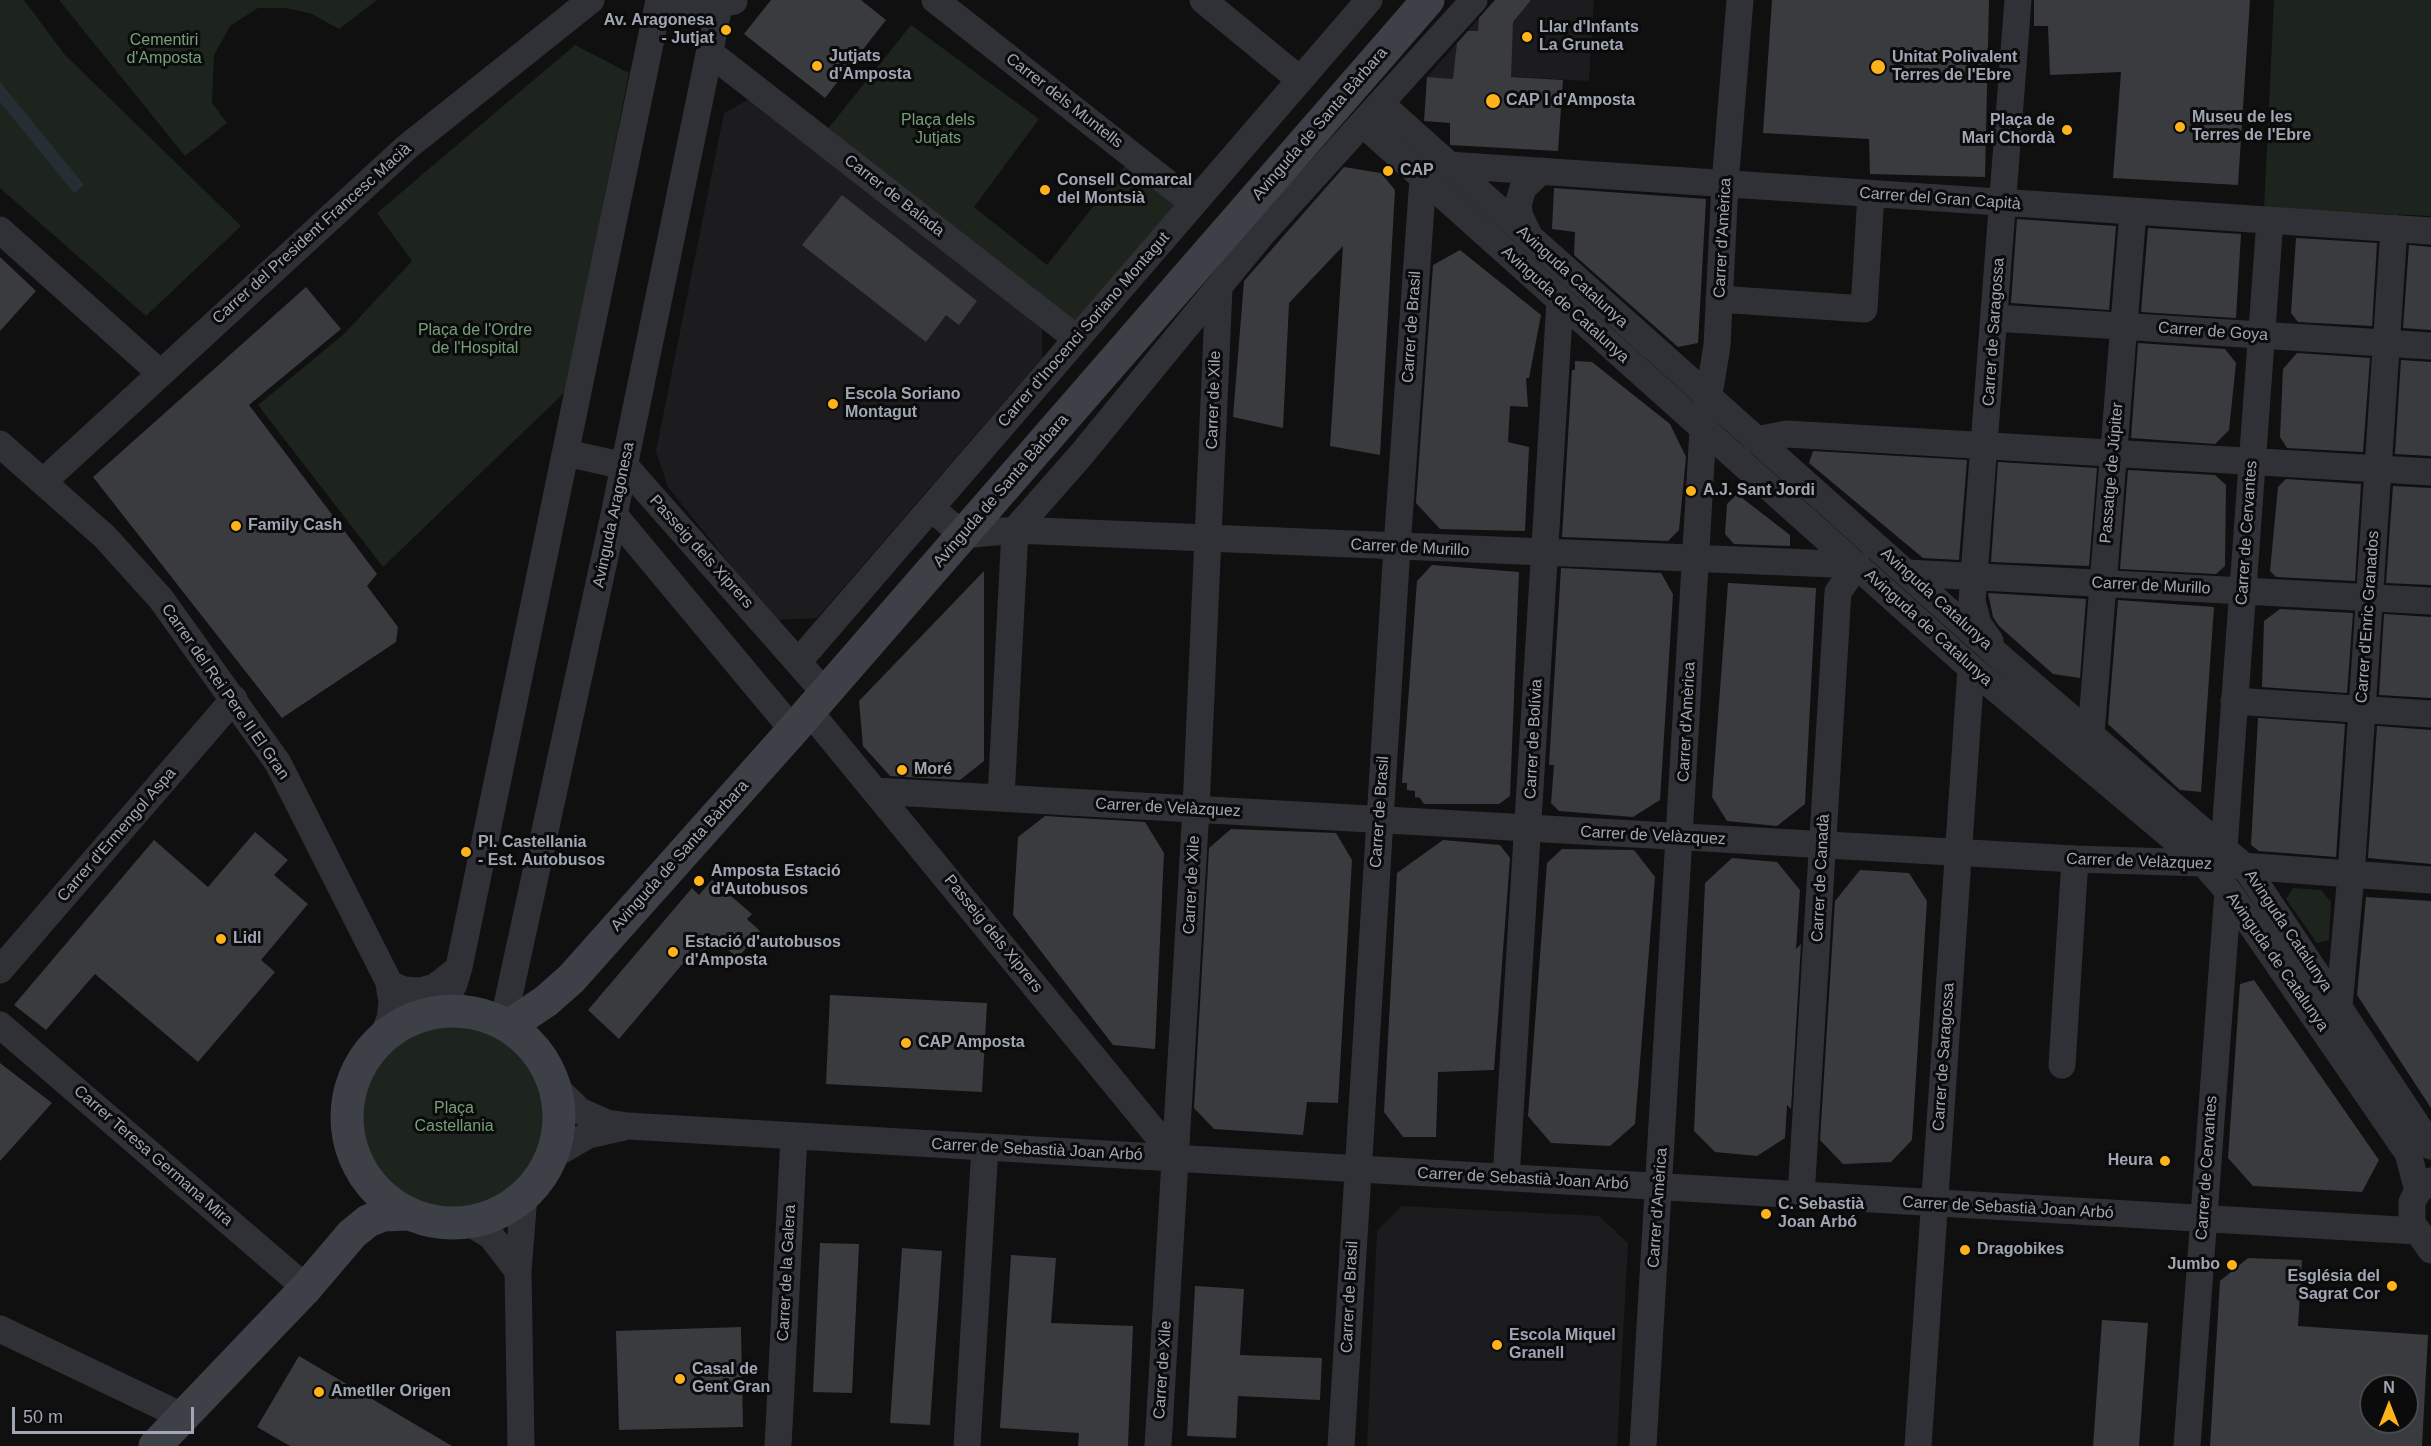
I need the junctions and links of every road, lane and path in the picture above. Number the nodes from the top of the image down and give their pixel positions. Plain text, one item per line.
1 (591, 0) edge
2 (659, 0) edge
3 (666, 0) edge
4 (935, 0) edge
5 (1203, 0) edge
6 (1369, 0) edge
7 (1428, 0) edge
8 (1474, 0) edge
9 (1740, 0) edge
10 (2018, 0) edge
11 (727, 3) edge
12 (710, 53) junction
13 (1299, 79) junction
14 (1381, 104) junction
15 (1363, 124) junction
16 (1448, 165) junction
17 (1541, 171) junction
18 (1423, 178) junction
19 (1725, 184) junction
20 (1871, 194) junction
21 (1193, 203) junction
22 (2004, 204) junction
23 (2133, 212) junction
24 (2270, 220) junction
25 (2394, 228) junction
26 (0, 230) edge
27 (2431, 231) edge
28 (1532, 240) junction
29 (1218, 288) junction
30 (1719, 300) junction
31 (1560, 301) junction
32 (1995, 318) junction
33 (2124, 327) junction
34 (2261, 335) junction
35 (1077, 339) junction
36 (2386, 344) junction
37 (2431, 346) edge
38 (159, 372) junction
39 (1709, 399) junction
40 (1703, 430) junction
41 (1756, 441) junction
42 (0, 444) edge
43 (1986, 444) junction
44 (2114, 452) junction
45 (566, 453) junction
46 (2252, 461) junction
47 (625, 466) junction
48 (2378, 469) junction
49 (2431, 472) edge
50 (44, 481) junction
51 (931, 508) junction
52 (614, 515) junction
53 (1015, 530) junction
54 (963, 535) junction
55 (1208, 539) junction
56 (1397, 547) junction
57 (1546, 554) junction
58 (1697, 560) junction
59 (1857, 565) junction
60 (1907, 573) junction
61 (1975, 577) junction
62 (2103, 584) junction
63 (2242, 591) junction
64 (2369, 598) junction
65 (2431, 601) edge
66 (2000, 657) junction
67 (799, 662) junction
68 (1971, 668) junction
69 (234, 699) junction
70 (2234, 701) junction
71 (2361, 709) junction
72 (809, 711) junction
73 (2431, 714) edge
74 (2091, 734) junction
75 (875, 791) junction
76 (1001, 798) junction
77 (1196, 809) junction
78 (1380, 820) junction
79 (1529, 829) junction
80 (1680, 838) junction
81 (1823, 846) junction
82 (2224, 846) junction
83 (1959, 853) junction
84 (2075, 860) junction
85 (2202, 863) junction
86 (2246, 868) junction
87 (2350, 875) junction
88 (2431, 880) edge
89 (2228, 891) junction
90 (459, 966) junction
91 (0, 970) edge
92 (571, 979) junction
93 (389, 984) junction
94 (2338, 1006) junction
95 (430, 1014) junction
96 (506, 1024) junction
97 (0, 1025) edge
98 (384, 1036) junction
99 (538, 1053) junction
100 (2062, 1065) dead end
101 (556, 1088) junction
102 (628, 1126) junction
103 (794, 1136) junction
104 (2431, 1146) edge
105 (985, 1147) junction
106 (552, 1156) junction
107 (1176, 1158) junction
108 (1358, 1168) junction
109 (1506, 1178) junction
110 (367, 1179) junction
111 (2424, 1186) edge
112 (1659, 1187) junction
113 (524, 1196) junction
114 (1802, 1196) junction
115 (1933, 1204) junction
116 (409, 1214) junction
117 (2202, 1220) junction
118 (468, 1222) junction
119 (352, 1234) junction
120 (2424, 1240) edge
121 (518, 1271) junction
122 (306, 1288) junction
123 (0, 1329) edge
124 (184, 1417) junction
125 (155, 1446) edge
126 (521, 1446) edge
127 (777, 1446) edge
128 (967, 1446) edge
129 (1158, 1446) edge
130 (1341, 1446) edge
131 (1643, 1446) edge
132 (1918, 1446) edge
133 (2187, 1446) edge

1 - 38 street, Carrer del President Francesc Macià
2 - 45 street
3 - 11 street
4 - 21 street, Carrer dels Muntells
5 - 13 street
6 - 13 street, Carrer d'Inocenci Soriano Montagut
7 - 54 street, Avinguda de Santa Bàrbara
8 - 14 street, Avinguda de Santa Bàrbara
9 - 19 street, Carrer d'Amèrica
10 - 22 street, Carrer de Saragossa
11 - 12 street, Avinguda Aragonesa
12 - 35 street, Carrer de Balada
12 - 47 street, Avinguda Aragonesa
13 - 21 street, Carrer d'Inocenci Soriano Montagut
14 - 15 street, Avinguda de Santa Bàrbara
14 - 16 street, Avinguda Catalunya
15 - 18 street, Avinguda de Catalunya
15 - 29 street, Avinguda de Santa Bàrbara
16 - 17 street, Carrer del Gran Capità
16 - 28 street, Avinguda Catalunya
17 - 19 street, Carrer del Gran Capità
17 - 28 street
18 - 31 street, Avinguda de Catalunya
18 - 56 street, Carrer de Brasil
19 - 20 street, Carrer del Gran Capità
19 - 30 street, Carrer d'Amèrica
20 - 22 street, Carrer del Gran Capità
20 - 30 street
21 - 35 street, Carrer d'Inocenci Soriano Montagut
22 - 23 street, Carrer del Gran Capità
22 - 32 street, Carrer de Saragossa
23 - 24 street, Carrer del Gran Capità
23 - 33 street, Passatge de Júpiter
24 - 25 street, Carrer del Gran Capità
24 - 34 street, Carrer de Cervantes
25 - 27 street, Carrer del Gran Capità
25 - 36 street, Carrer d'Enric Granados
26 - 38 street
28 - 39 street, Avinguda Catalunya
29 - 53 street, Avinguda de Santa Bàrbara
29 - 55 street, Carrer de Xile
30 - 39 street, Carrer d'Amèrica
31 - 40 street, Avinguda de Catalunya
31 - 57 street, Carrer de Bolívia
32 - 33 street, Carrer de Goya
32 - 43 street, Carrer de Saragossa
33 - 34 street, Carrer de Goya
33 - 44 street, Passatge de Júpiter
34 - 36 street, Carrer de Goya
34 - 46 street, Carrer de Cervantes
35 - 51 street, Carrer d'Inocenci Soriano Montagut
36 - 37 street, Carrer de Goya
36 - 48 street, Carrer d'Enric Granados
38 - 50 street, Carrer del President Francesc Macià
39 - 40 street, Carrer d'Amèrica
39 - 41 street, Avinguda Catalunya
40 - 58 street, Carrer d'Amèrica
40 - 59 street, Avinguda de Catalunya
41 - 43 street
41 - 60 street, Avinguda Catalunya
42 - 50 street, Carrer del Rei Pere II El Gran
43 - 44 street
43 - 61 street, Carrer de Saragossa
44 - 46 street
44 - 62 street, Passatge de Júpiter
45 - 47 street
45 - 90 street
46 - 48 street
46 - 63 street, Carrer de Cervantes
47 - 52 street, Avinguda Aragonesa
47 - 67 street, Passeig dels Xiprers
48 - 49 street
48 - 64 street, Carrer d'Enric Granados
50 - 69 street, Carrer del Rei Pere II El Gran
51 - 54 street
51 - 67 street, Carrer d'Inocenci Soriano Montagut
52 - 72 street, Passeig dels Xiprers
52 - 96 street, Avinguda Aragonesa
53 - 54 street, Carrer de Murillo
53 - 55 street, Carrer de Murillo
53 - 76 street
54 - 72 street, Avinguda de Santa Bàrbara
55 - 56 street, Carrer de Murillo
55 - 77 street, Carrer de Xile
56 - 57 street, Carrer de Murillo
56 - 78 street, Carrer de Brasil
57 - 58 street, Carrer de Murillo
57 - 79 street, Carrer de Bolívia
58 - 59 street, Carrer de Murillo
58 - 80 street, Carrer d'Amèrica
59 - 68 street, Avinguda de Catalunya
59 - 81 street, Carrer de Canadà
60 - 61 street, Carrer de Murillo
60 - 66 street, Avinguda Catalunya
61 - 62 street, Carrer de Murillo
61 - 66 street, Carrer de Saragossa
62 - 63 street, Carrer de Murillo
62 - 74 street, Passatge de Júpiter
63 - 64 street, Carrer de Murillo
63 - 70 street, Carrer de Cervantes
64 - 65 street, Carrer de Murillo
64 - 71 street, Carrer d'Enric Granados
66 - 74 street, Avinguda Catalunya
67 - 72 street, Passeig dels Xiprers
68 - 83 street, Carrer de Saragossa
68 - 85 street, Avinguda de Catalunya
69 - 91 street, Carrer d'Ermengol Aspa
69 - 93 street, Carrer del Rei Pere II El Gran
70 - 71 street
70 - 82 street, Carrer de Cervantes
71 - 73 street
71 - 87 street, Carrer d'Enric Granados
72 - 75 street, Passeig dels Xiprers
72 - 92 street, Avinguda de Santa Bàrbara
74 - 82 street, Avinguda Catalunya
75 - 76 street, Carrer de Velàzquez
75 - 107 street, Passeig dels Xiprers
76 - 77 street, Carrer de Velàzquez
77 - 78 street, Carrer de Velàzquez
77 - 107 street, Carrer de Xile
78 - 79 street, Carrer de Velàzquez
78 - 108 street, Carrer de Brasil
79 - 80 street, Carrer de Velàzquez
79 - 109 street, Carrer de Bolívia
80 - 81 street, Carrer de Velàzquez
80 - 112 street, Carrer d'Amèrica
81 - 83 street, Carrer de Velàzquez
81 - 114 street, Carrer de Canadà
82 - 86 street, Avinguda Catalunya
83 - 84 street, Carrer de Velàzquez
83 - 115 street, Carrer de Saragossa
84 - 85 street, Carrer de Velàzquez
84 - 100 street
85 - 86 street, Carrer de Velàzquez
85 - 89 street, Avinguda de Catalunya
86 - 87 street, Carrer de Velàzquez
86 - 94 street, Avinguda Catalunya
87 - 88 street, Carrer de Velàzquez
87 - 94 street, Carrer d'Enric Granados
89 - 111 street, Avinguda de Catalunya
89 - 117 street, Carrer de Cervantes
90 - 93 street
90 - 95 street
92 - 96 street, Avinguda de Santa Bàrbara
92 - 99 street, Avinguda de Santa Bàrbara
93 - 95 street, Carrer del Rei Pere II El Gran
93 - 98 street, Carrer del Rei Pere II El Gran
94 - 104 street, Avinguda Catalunya
95 - 96 street
95 - 98 street
96 - 99 street
97 - 122 street, Carrer Teresa Germana Mira
98 - 110 street
99 - 101 street
101 - 102 street, Carrer de Sebastià Joan Arbó
101 - 106 street
102 - 103 street, Carrer de Sebastià Joan Arbó
102 - 106 street, Carrer de Sebastià Joan Arbó
103 - 105 street, Carrer de Sebastià Joan Arbó
103 - 127 street, Carrer de la Galera
105 - 107 street, Carrer de Sebastià Joan Arbó
105 - 128 street
106 - 113 street
107 - 108 street, Carrer de Sebastià Joan Arbó
107 - 129 street, Carrer de Xile
108 - 109 street, Carrer de Sebastià Joan Arbó
108 - 130 street, Carrer de Brasil
109 - 112 street, Carrer de Sebastià Joan Arbó
110 - 116 street
110 - 119 street
111 - 120 street
112 - 114 street, Carrer de Sebastià Joan Arbó
112 - 131 street, Carrer d'Amèrica
113 - 118 street
113 - 121 street
114 - 115 street, Carrer de Sebastià Joan Arbó
115 - 117 street, Carrer de Sebastià Joan Arbó
115 - 132 street, Carrer de Saragossa
116 - 118 street
116 - 119 street
117 - 120 street, Carrer de Sebastià Joan Arbó
117 - 133 street, Carrer de Cervantes
118 - 121 street
119 - 122 street
121 - 126 street
122 - 124 street
123 - 124 street
124 - 125 street

